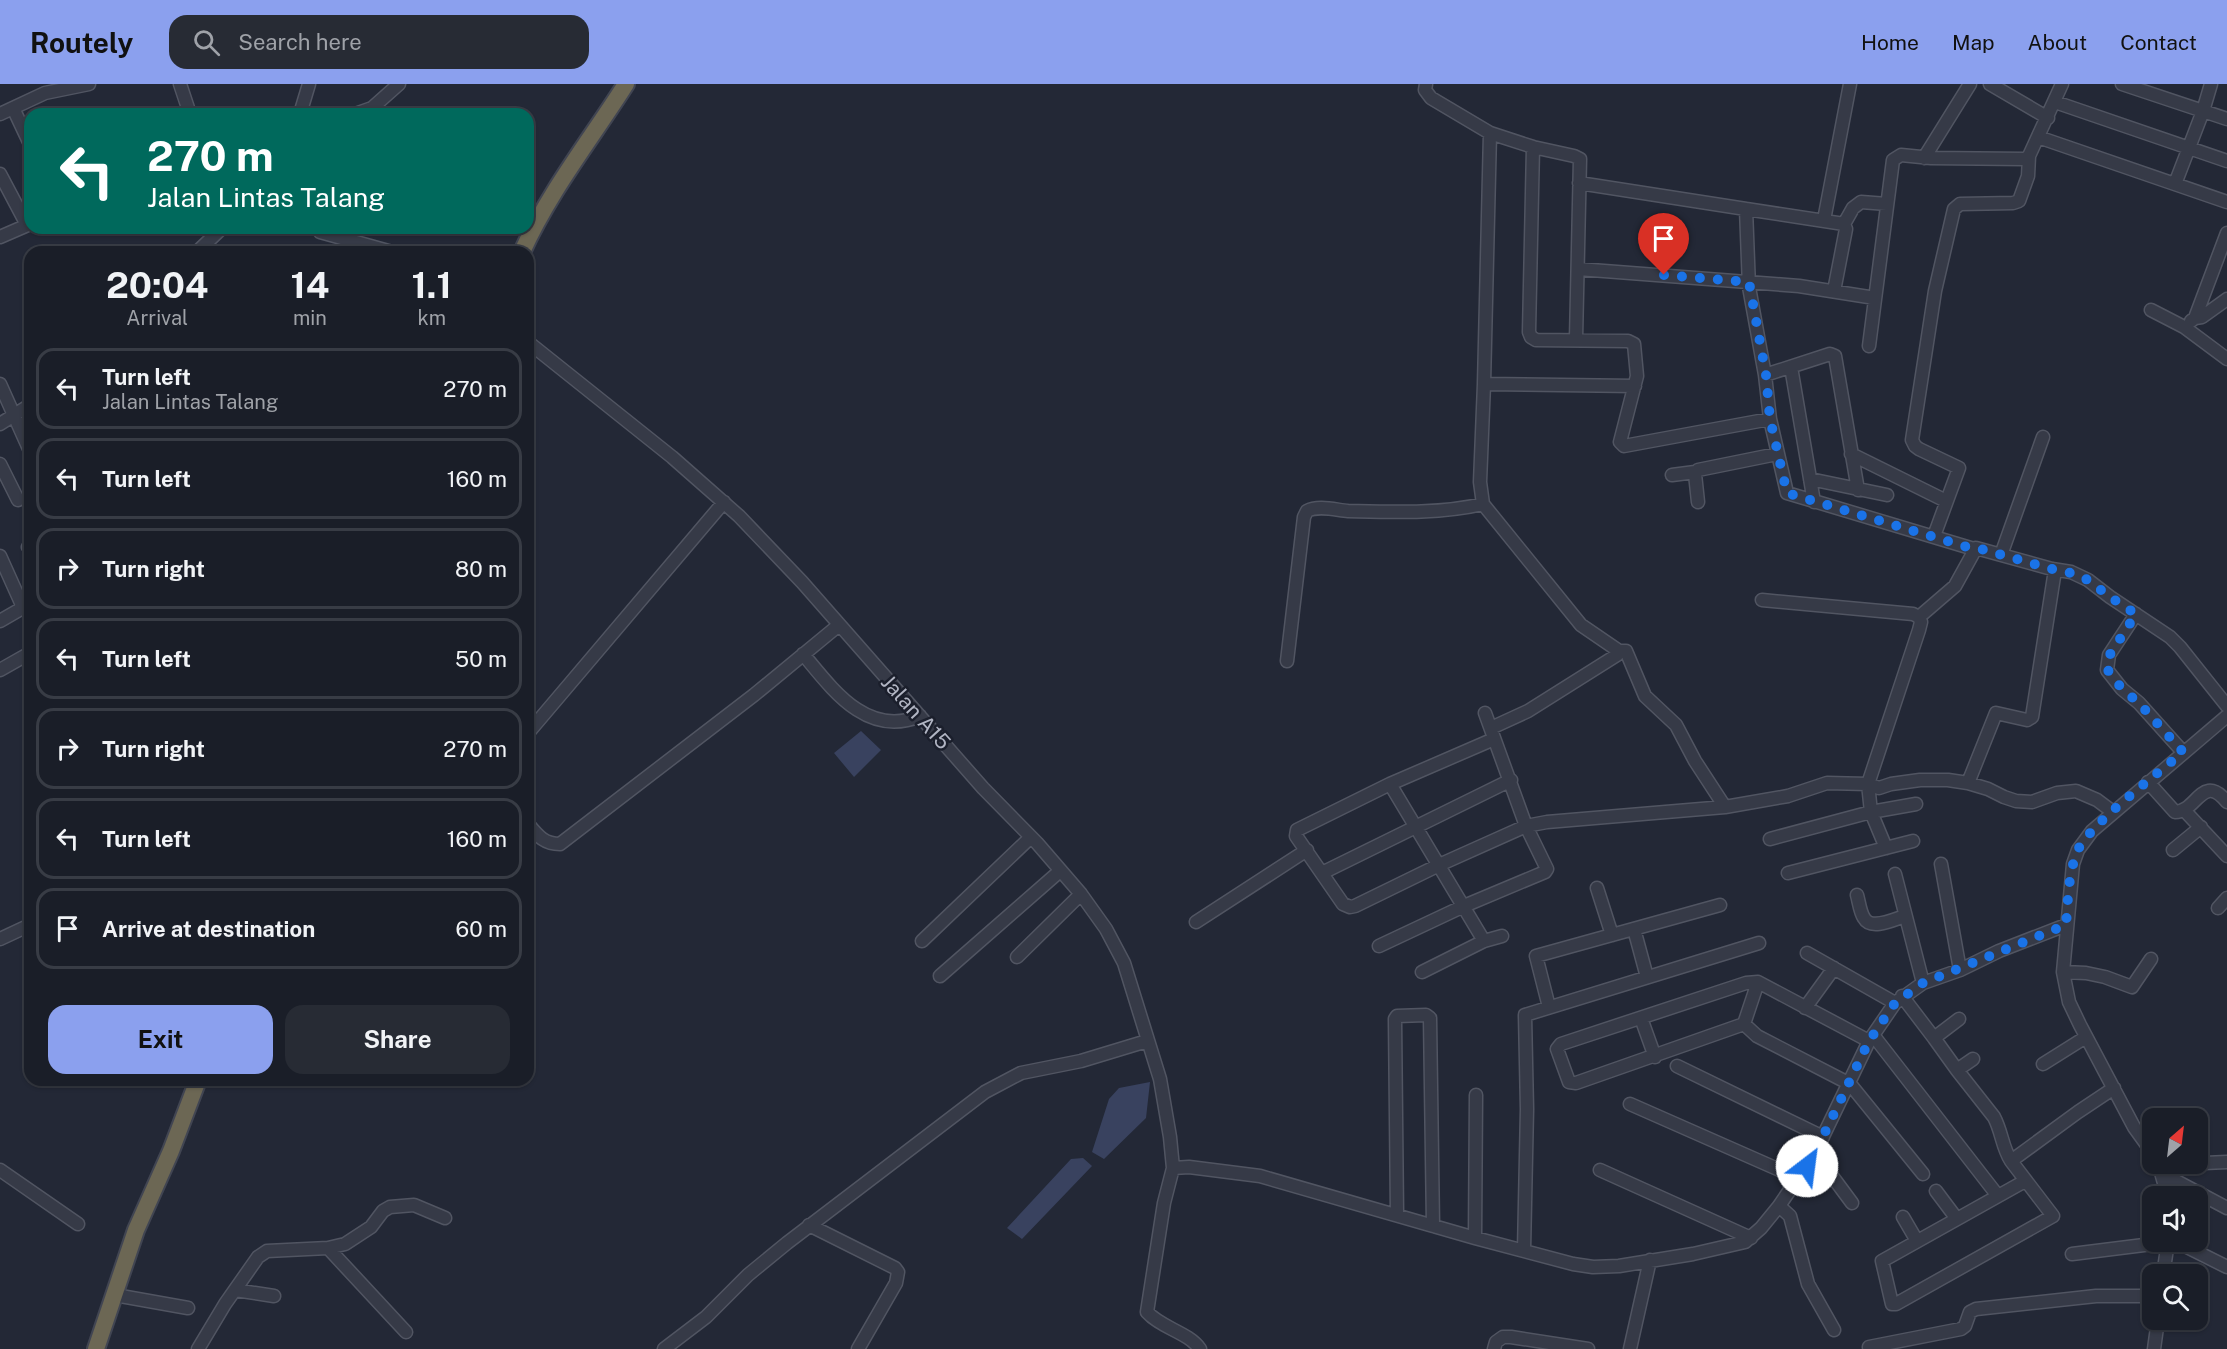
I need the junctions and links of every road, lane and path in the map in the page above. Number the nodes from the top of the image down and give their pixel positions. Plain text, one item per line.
1 (89, 84) edge
2 (180, 84) edge
3 (309, 84) edge
4 (399, 84) edge
5 (626, 84) edge
6 (1426, 84) edge
7 (1850, 84) edge
8 (1970, 84) edge
9 (1990, 84) edge
10 (2062, 84) edge
11 (2122, 84) edge
12 (2211, 84) edge
13 (2055, 102) junction
14 (13, 108) junction
15 (188, 108) edge
16 (302, 108) edge
17 (372, 108) edge
18 (2203, 111) junction
19 (0, 114) edge
20 (2048, 118) junction
21 (2227, 119) edge
22 (24, 131) edge
23 (1490, 133) junction
24 (2036, 139) junction
25 (1533, 147) junction
26 (2188, 148) junction
27 (2029, 156) junction
28 (1924, 158) junction
29 (2227, 161) edge
30 (0, 174) edge
31 (1579, 183) junction
32 (2175, 184) junction
33 (2227, 202) edge
34 (1887, 204) junction
35 (1746, 209) junction
36 (24, 215) edge
37 (1824, 220) junction
38 (1844, 224) junction
39 (24, 226) edge
40 (534, 226) edge
41 (2227, 233) edge
42 (216, 234) edge
43 (327, 234) edge
44 (0, 237) edge
45 (203, 246) edge
46 (370, 246) edge
47 (1578, 269) junction
48 (1749, 282) junction
49 (1834, 291) junction
50 (1875, 298) junction
51 (2227, 299) edge
52 (2151, 310) dead end
53 (2194, 318) junction
54 (2184, 327) junction
55 (1576, 339) junction
56 (1869, 346) dead end
57 (534, 347) edge
58 (2227, 358) edge
59 (1791, 367) junction
60 (1766, 375) junction
61 (0, 384) edge
62 (1484, 384) junction
63 (1635, 386) junction
64 (24, 409) edge
65 (15, 416) junction
66 (1770, 419) junction
67 (0, 424) edge
68 (24, 437) edge
69 (2043, 437) dead end
70 (1777, 454) junction
71 (1851, 454) junction
72 (0, 464) edge
73 (1695, 472) junction
74 (1672, 475) dead end
75 (1810, 479) junction
76 (1858, 490) junction
77 (1887, 495) dead end
78 (18, 500) dead end
79 (1946, 501) junction
80 (724, 502) junction
81 (1698, 502) dead end
82 (1814, 502) junction
83 (1484, 504) junction
84 (1934, 536) junction
85 (1974, 549) junction
86 (2001, 555) junction
87 (0, 556) edge
88 (2055, 570) junction
89 (1762, 600) dead end
90 (2136, 614) junction
91 (1919, 617) junction
92 (0, 621) edge
93 (839, 625) junction
94 (1619, 651) junction
95 (803, 654) junction
96 (24, 656) edge
97 (1287, 661) dead end
98 (0, 670) edge
99 (2227, 706) edge
100 (1485, 713) dead end
101 (920, 716) junction
102 (2227, 716) edge
103 (534, 726) edge
104 (1493, 734) junction
105 (2183, 752) junction
106 (1511, 780) junction
107 (2148, 782) junction
108 (1968, 783) junction
109 (1390, 784) junction
110 (1868, 784) junction
111 (2227, 802) edge
112 (1916, 804) dead end
113 (1725, 807) junction
114 (2184, 810) junction
115 (1871, 812) junction
116 (2113, 812) junction
117 (1415, 826) junction
118 (1526, 826) junction
119 (2201, 827) junction
120 (534, 830) edge
121 (1031, 837) junction
122 (1770, 839) dead end
123 (1913, 841) dead end
124 (1886, 848) junction
125 (1307, 850) junction
126 (2174, 850) dead end
127 (2227, 856) edge
128 (1941, 864) dead end
129 (1439, 865) junction
130 (1060, 870) junction
131 (1322, 873) junction
132 (1788, 873) dead end
133 (1895, 874) dead end
134 (1597, 888) dead end
135 (1081, 894) junction
136 (1857, 895) dead end
137 (1720, 905) dead end
138 (1464, 906) junction
139 (1905, 916) junction
140 (1196, 922) dead end
141 (2066, 925) junction
142 (24, 928) edge
143 (1634, 929) junction
144 (1612, 935) junction
145 (1502, 936) dead end
146 (0, 939) edge
147 (1484, 940) junction
148 (922, 941) dead end
149 (1759, 943) dead end
150 (1379, 946) dead end
151 (1807, 953) dead end
152 (1017, 957) dead end
153 (2151, 959) dead end
154 (1834, 969) junction
155 (1960, 970) junction
156 (1422, 972) dead end
157 (2063, 972) junction
158 (940, 976) dead end
159 (1647, 977) junction
160 (1758, 982) junction
161 (1923, 983) junction
162 (1899, 1000) junction
163 (1549, 1007) junction
164 (1805, 1008) junction
165 (1641, 1018) junction
166 (1959, 1019) dead end
167 (1744, 1024) junction
168 (2086, 1037) junction
169 (1871, 1038) junction
170 (1934, 1038) junction
171 (1148, 1041) junction
172 (1655, 1057) junction
173 (1973, 1059) dead end
174 (2043, 1064) dead end
175 (1677, 1066) dead end
176 (1957, 1070) junction
177 (1850, 1084) junction
178 (196, 1086) edge
179 (2114, 1088) junction
180 (1476, 1095) dead end
181 (1630, 1104) dead end
182 (1823, 1137) junction
183 (2142, 1138) edge
184 (1815, 1153) junction
185 (2011, 1161) junction
186 (2227, 1162) edge
187 (2208, 1163) edge
188 (1173, 1168) junction
189 (0, 1170) edge
190 (1600, 1170) dead end
191 (1923, 1174) dead end
192 (2171, 1174) edge
193 (1798, 1178) junction
194 (2025, 1181) junction
195 (1936, 1191) dead end
196 (1998, 1196) junction
197 (1852, 1203) dead end
198 (1779, 1206) junction
199 (2227, 1208) edge
200 (1397, 1215) junction
201 (1903, 1217) dead end
202 (445, 1218) dead end
203 (1957, 1219) junction
204 (78, 1224) dead end
205 (809, 1225) junction
206 (1432, 1226) junction
207 (1475, 1238) junction
208 (1751, 1238) junction
209 (1917, 1241) junction
210 (2142, 1245) edge
211 (328, 1248) junction
212 (1524, 1250) junction
213 (2197, 1252) edge
214 (2072, 1254) dead end
215 (1650, 1260) junction
216 (2227, 1267) edge
217 (235, 1290) junction
218 (115, 1294) junction
219 (274, 1296) dead end
220 (2142, 1296) edge
221 (188, 1308) dead end
222 (1834, 1330) dead end
223 (2157, 1330) edge
224 (406, 1332) dead end
225 (1869, 1347) dead end
226 (96, 1349) edge
227 (198, 1349) edge
228 (664, 1349) edge
229 (858, 1349) edge
230 (1200, 1349) edge
231 (1494, 1349) edge
232 (1588, 1349) edge
233 (1630, 1349) edge
234 (2154, 1349) edge

1 - 14 street
2 - 15 street
3 - 16 street
4 - 17 street
5 - 40 highway
6 - 23 street
7 - 37 street
8 - 28 street
9 - 20 street
10 - 13 street
11 - 18 street
12 - 18 street
13 - 20 street
13 - 26 street
14 - 19 street
14 - 22 street
18 - 21 street
18 - 26 street
20 - 24 street
23 - 25 street
23 - 62 street
24 - 27 street
24 - 32 street
25 - 31 street
25 - 55 street
26 - 29 street
26 - 32 street
27 - 28 street
27 - 79 street
28 - 34 street
30 - 36 street
31 - 35 street
31 - 47 street
32 - 33 street
34 - 38 street
34 - 50 street
35 - 37 street
35 - 48 street
37 - 38 street
38 - 49 street
39 - 44 street
41 - 53 street
42 - 45 street
43 - 46 street
47 - 48 street
47 - 55 street
48 - 49 street
48 - 60 street
49 - 50 street
50 - 56 street
51 - 53 street
52 - 54 street
53 - 54 street
54 - 58 street
55 - 63 street
57 - 80 street, Jalan A15
59 - 60 street
59 - 71 street
59 - 75 street
60 - 66 street
61 - 65 street
62 - 63 street
62 - 83 street
63 - 66 street
64 - 65 street
65 - 67 street
65 - 68 street
66 - 70 street
69 - 86 street
70 - 73 street
70 - 82 street
71 - 76 street
71 - 79 street
72 - 78 street
73 - 74 street
73 - 81 street
75 - 76 street
75 - 82 street
76 - 77 street
79 - 84 street
80 - 93 street, Jalan A15
80 - 103 street
82 - 84 street
83 - 94 street
83 - 97 street
84 - 85 street
85 - 86 street
85 - 91 street
86 - 88 street
87 - 92 street
88 - 90 street
88 - 108 street
89 - 91 street
90 - 99 street
90 - 105 street
91 - 110 street
93 - 95 street
93 - 101 street, Jalan A15
94 - 104 street
94 - 113 street
95 - 101 street
95 - 120 street
96 - 98 street
100 - 104 street
101 - 121 street, Jalan A15
102 - 105 street
104 - 106 street
104 - 109 street
105 - 107 street
106 - 117 street
106 - 118 street
107 - 114 street
107 - 116 street
108 - 110 street
108 - 116 street
109 - 117 street
109 - 125 street
110 - 113 street
110 - 115 street
111 - 114 street
112 - 115 street
113 - 118 street
114 - 119 street
115 - 122 street
115 - 124 street
116 - 141 street
117 - 129 street
117 - 131 street
118 - 129 street
118 - 138 street
119 - 126 street
119 - 127 street
121 - 130 street, Jalan A15
121 - 148 street
123 - 124 street
124 - 132 street
125 - 131 street
125 - 140 street
128 - 155 street
129 - 131 street
129 - 138 street
130 - 135 street, Jalan A15
130 - 158 street
133 - 139 street
134 - 144 street
135 - 152 street
135 - 171 street, Jalan A15
136 - 139 street
137 - 143 street
138 - 147 street
138 - 150 street
139 - 161 street
141 - 155 street
141 - 157 street
142 - 146 street
143 - 144 street
143 - 159 street
144 - 163 street
145 - 147 street
147 - 156 street
149 - 159 street
151 - 154 street
153 - 157 street
154 - 162 street
154 - 164 street
155 - 161 street
157 - 168 street
159 - 163 street
160 - 164 street
160 - 165 street
160 - 167 street
161 - 162 street
162 - 169 street
162 - 170 street
163 - 212 street
164 - 169 street
165 - 172 street
165 - 172 street
166 - 170 street
167 - 172 street
167 - 177 street
168 - 174 street
168 - 179 street
169 - 177 street
169 - 196 street
170 - 176 street
171 - 188 street, Jalan A15
171 - 205 street
173 - 176 street
175 - 182 street
176 - 185 street
177 - 182 street
177 - 191 street
178 - 218 highway
179 - 183 street
179 - 185 street
180 - 207 street
181 - 193 street
182 - 184 street
184 - 193 street
184 - 197 street
185 - 194 street
186 - 187 street
188 - 200 street
188 - 230 street
189 - 204 street
190 - 208 street
192 - 199 street
193 - 198 street
194 - 196 street
194 - 209 street
195 - 203 street
196 - 203 street
198 - 208 street
198 - 222 street
200 - 206 street
200 - 206 street
201 - 209 street
202 - 211 street
203 - 209 street
205 - 228 street
205 - 229 street
206 - 207 street
207 - 212 street
208 - 215 street
210 - 214 street
211 - 217 street
211 - 224 street
212 - 215 street
213 - 216 street
215 - 233 street
217 - 219 street
217 - 227 street
218 - 221 street
218 - 226 highway
220 - 225 street
223 - 234 street
231 - 232 street

